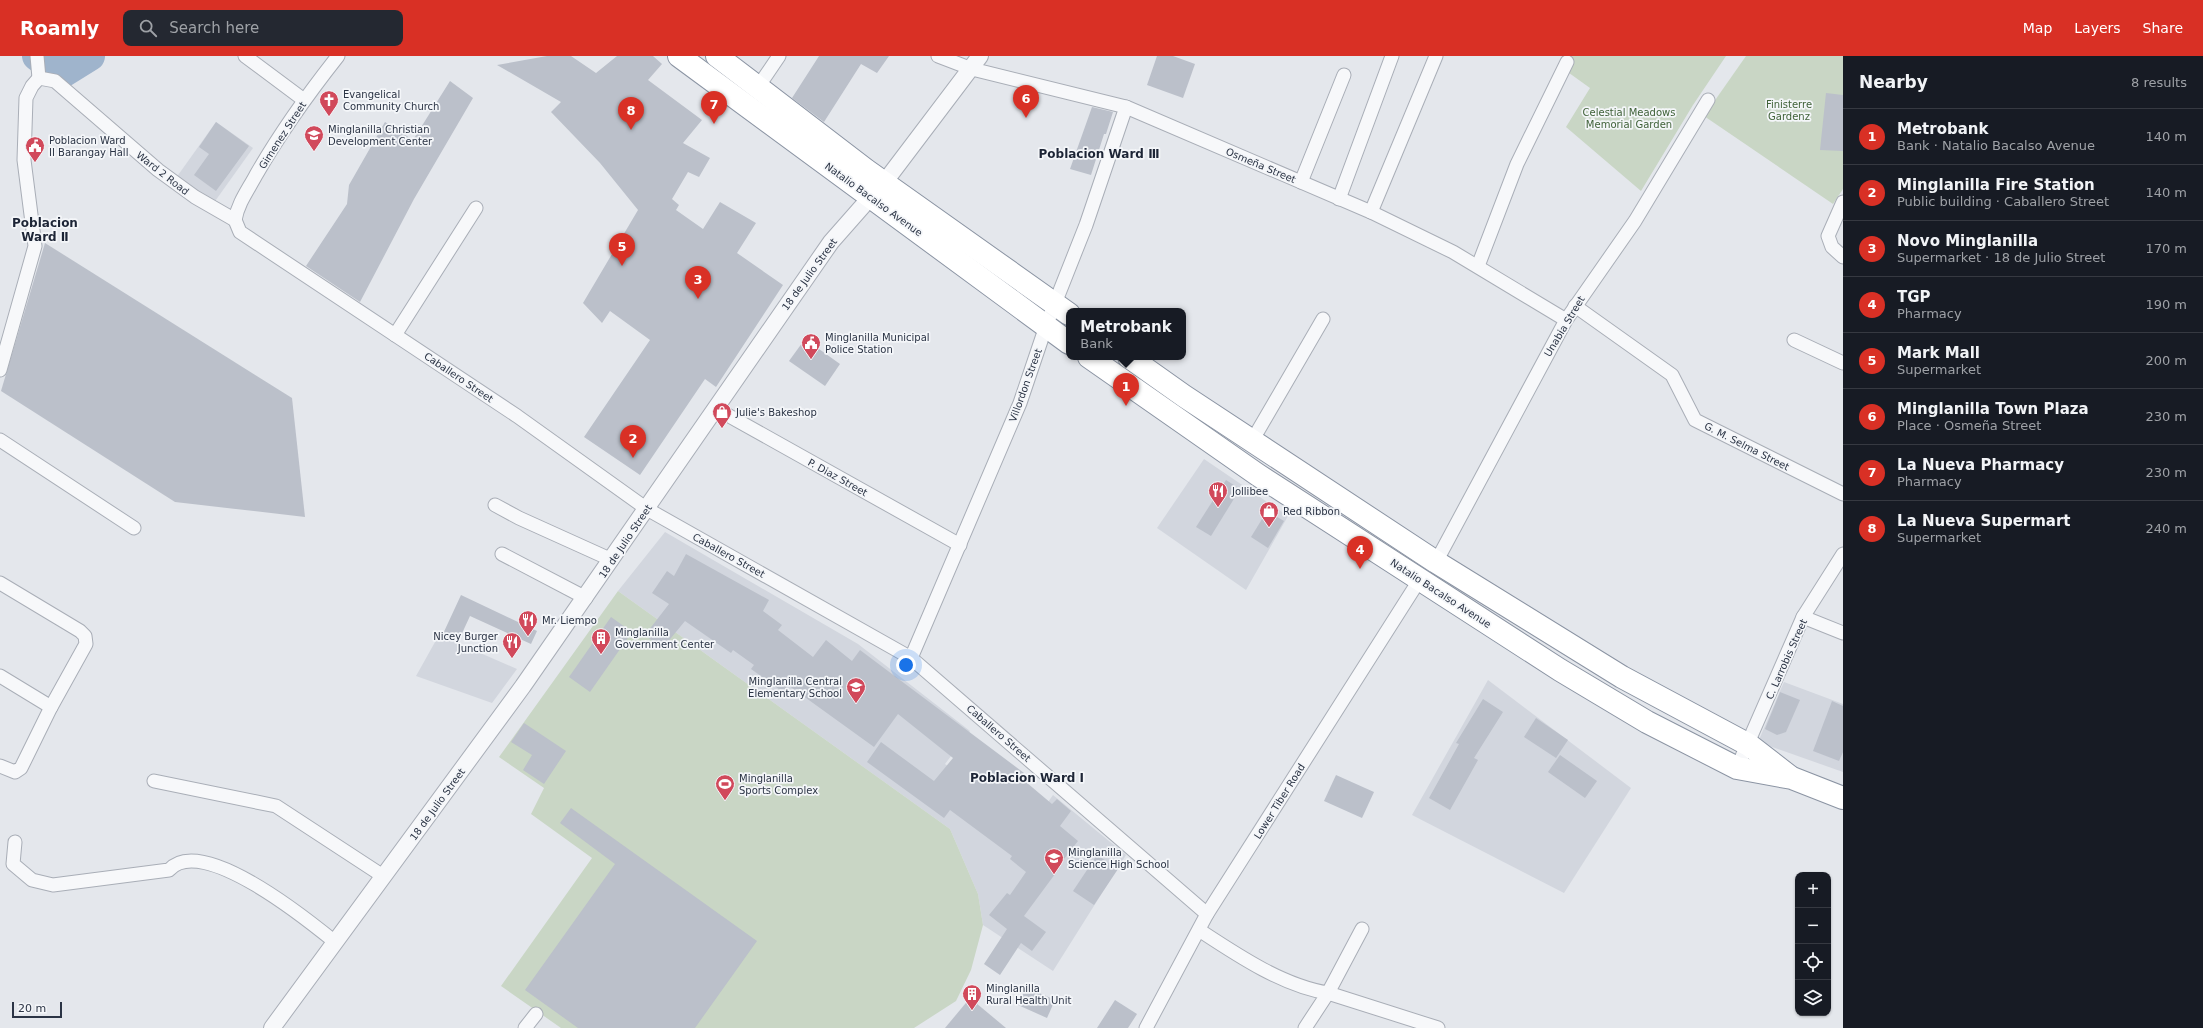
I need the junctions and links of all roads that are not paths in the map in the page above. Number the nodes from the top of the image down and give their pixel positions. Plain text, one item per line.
1 (245, 56) edge
2 (338, 56) edge
3 (679, 56) edge
4 (717, 56) edge
5 (779, 56) edge
6 (938, 56) edge
7 (1392, 56) edge
8 (1436, 56) edge
9 (37, 59) edge
10 (976, 62) edge
11 (1567, 62) dead end
12 (1344, 75) dead end
13 (39, 78) junction
14 (758, 87) junction
15 (304, 100) junction
16 (1708, 100) dead end
17 (1126, 107) junction
18 (1301, 182) junction
19 (877, 190) junction
20 (1339, 199) junction
21 (1843, 202) edge
22 (476, 208) dead end
23 (1370, 212) junction
24 (235, 220) junction
25 (1843, 257) edge
26 (1478, 266) junction
27 (1575, 306) junction
28 (1062, 309) edge
29 (1323, 319) dead end
30 (1566, 320) junction
31 (1046, 326) junction
32 (395, 335) junction
33 (1794, 340) dead end
34 (1066, 341) edge
35 (1093, 360) edge
36 (1133, 360) edge
37 (1843, 363) edge
38 (0, 370) edge
39 (715, 408) junction
40 (0, 440) edge
41 (1252, 441) junction
42 (1843, 494) edge
43 (494, 505) dead end
44 (647, 508) junction
45 (134, 528) dead end
46 (960, 545) junction
47 (502, 554) dead end
48 (1843, 554) edge
49 (612, 560) junction
50 (1436, 562) junction
51 (1420, 579) junction
52 (0, 583) edge
53 (586, 598) junction
54 (1804, 617) junction
55 (1843, 633) edge
56 (911, 658) junction
57 (0, 676) edge
58 (51, 707) junction
59 (1749, 745) junction
60 (0, 766) edge
61 (1737, 768) junction
62 (1792, 778) junction
63 (154, 781) dead end
64 (1843, 798) edge
65 (15, 842) dead end
66 (383, 876) junction
67 (1207, 914) junction
68 (1362, 929) dead end
69 (1199, 930) junction
70 (335, 942) junction
71 (1328, 993) junction
72 (536, 1014) dead end
73 (272, 1028) edge
74 (525, 1028) edge
75 (1146, 1028) edge
76 (1305, 1028) edge
77 (1438, 1028) edge

1 - 15 street
2 - 15 street, Gimenez Street
3 - 19 highway, Natalio Bacalso Avenue
4 - 14 highway, Natalio Bacalso Avenue
5 - 14 street
6 - 10 street, Osmeña Street
7 - 20 street
8 - 23 street
9 - 13 street
10 - 17 street, Osmeña Street
10 - 19 street, 18 de Julio Street
11 - 26 street
12 - 18 street
13 - 24 street, Ward 2 Road
13 - 38 street
14 - 19 highway, Natalio Bacalso Avenue
15 - 24 street, Gimenez Street
16 - 27 street, Unabia Street
17 - 18 street, Osmeña Street
17 - 28 street, Villordon Street
18 - 20 street, Osmeña Street
19 - 28 highway, Natalio Bacalso Avenue
19 - 31 highway, Natalio Bacalso Avenue
19 - 39 street, 18 de Julio Street
20 - 23 street, Osmeña Street
21 - 25 street
22 - 32 street
23 - 26 street, Osmeña Street
24 - 32 street, Caballero Street
26 - 30 street, Osmeña Street
27 - 30 street, Unabia Street
27 - 42 street, G. M. Selma Street
28 - 31 street, Villordon Street
29 - 41 street
30 - 50 street, Unabia Street
31 - 34 highway, Natalio Bacalso Avenue
31 - 46 street, Villordon Street
32 - 44 street, Caballero Street
33 - 37 street
35 - 51 highway, Natalio Bacalso Avenue
36 - 41 highway, Natalio Bacalso Avenue
39 - 44 street, 18 de Julio Street
39 - 46 street, P. Diaz Street
40 - 45 street
41 - 50 highway, Natalio Bacalso Avenue
43 - 49 street
44 - 49 street, 18 de Julio Street
44 - 56 street, Caballero Street
46 - 56 street, Villordon Street
47 - 53 street
48 - 54 street, C. Larrobis Street
49 - 53 street, 18 de Julio Street
50 - 59 highway, Natalio Bacalso Avenue
51 - 61 highway, Natalio Bacalso Avenue
51 - 67 street, Lower Tiber Road
52 - 58 street
53 - 66 street, 18 de Julio Street
54 - 55 street
54 - 59 street, C. Larrobis Street
56 - 67 street, Caballero Street
57 - 58 street
58 - 60 street
59 - 61 street, C. Larrobis Street
59 - 62 highway, Natalio Bacalso Avenue
61 - 62 highway, Natalio Bacalso Avenue
62 - 64 highway, Natalio Bacalso Avenue
63 - 66 street
65 - 70 street
66 - 70 street, 18 de Julio Street
67 - 69 street, Lower Tiber Road
68 - 71 street
69 - 71 street
69 - 75 street, Lower Tiber Road
70 - 73 street, 18 de Julio Street
71 - 76 street
71 - 77 street
72 - 74 street

